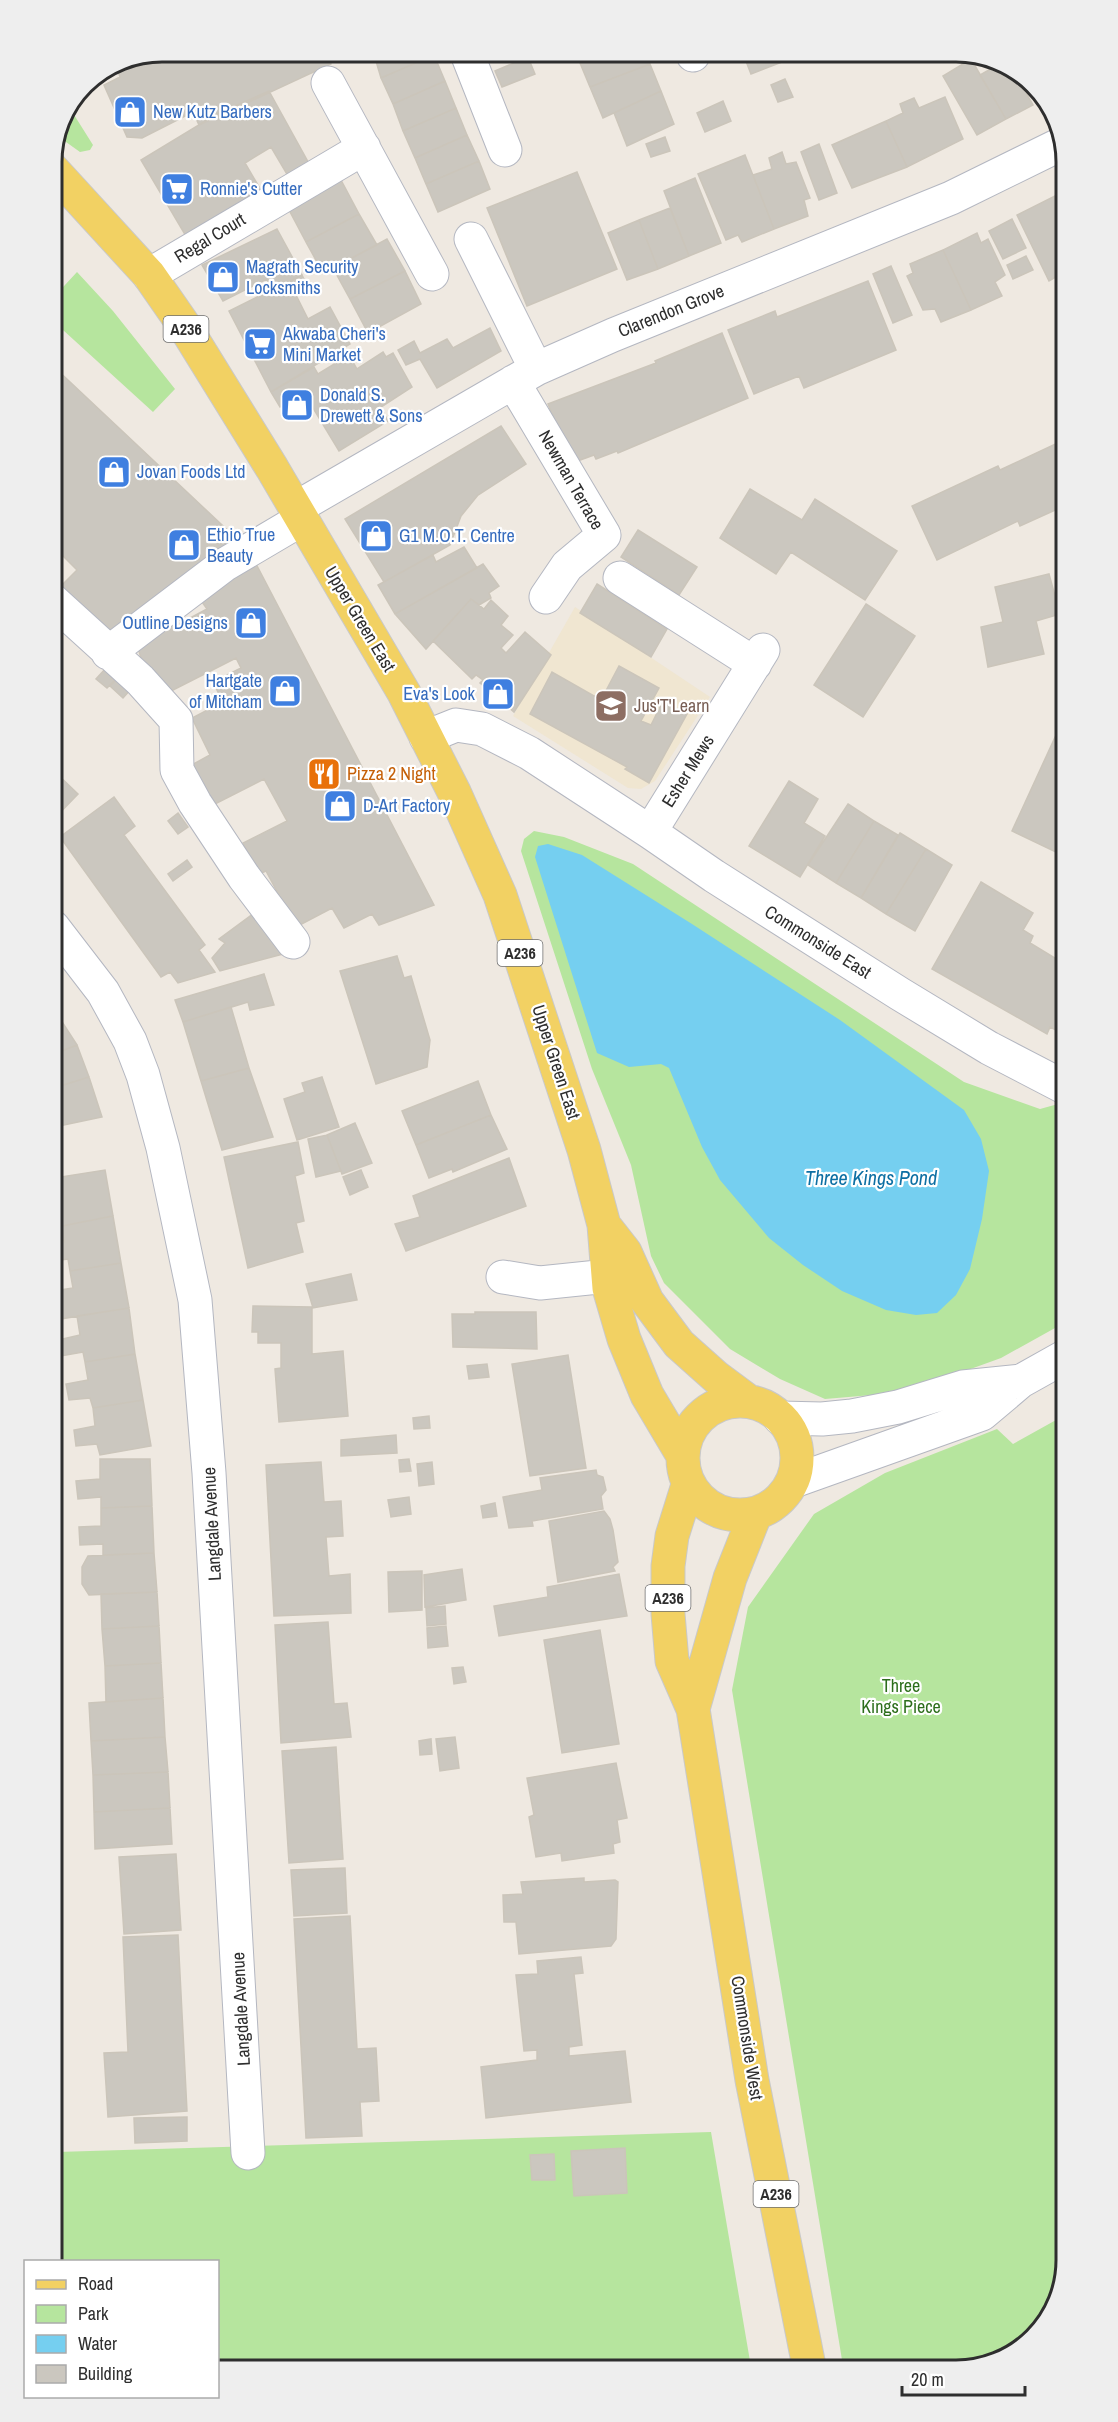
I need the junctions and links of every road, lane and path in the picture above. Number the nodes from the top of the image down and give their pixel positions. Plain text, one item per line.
1 (470, 62) edge
2 (328, 83) dead end
3 (1055, 147) edge
4 (364, 148) junction
5 (505, 150) dead end
6 (62, 180) edge
7 (471, 238) dead end
8 (149, 274) junction
9 (432, 274) dead end
10 (525, 375) junction
11 (299, 514) junction
12 (621, 578) dead end
13 (546, 597) dead end
14 (62, 609) edge
15 (108, 653) junction
16 (426, 737) junction
17 (650, 832) junction
18 (62, 939) edge
19 (292, 942) dead end
20 (1056, 1083) edge
21 (604, 1225) junction
22 (608, 1276) junction
23 (503, 1277) dead end
24 (1056, 1362) edge
25 (1021, 1381) junction
26 (747, 1400) junction
27 (780, 1418) junction
28 (685, 1469) junction
29 (794, 1481) junction
30 (755, 1515) junction
31 (693, 1709) junction
32 (248, 2152) dead end
33 (808, 2360) edge

1 - 5 street
2 - 4 street
3 - 10 street, Clarendon Grove
4 - 8 street, Regal Court
4 - 9 street
6 - 8 main road, Upper Green East / A236
7 - 10 street
8 - 11 main road, Upper Green East / A236
10 - 11 street, Clarendon Grove
10 - 13 street, Newman Terrace
11 - 15 street, Clarendon Grove
11 - 16 main road, Upper Green East / A236
12 - 17 street, Esher Mews
14 - 15 street
15 - 19 street
16 - 17 street, Commonside East
16 - 21 main road, Upper Green East / A236
17 - 20 street, Commonside East
18 - 32 street, Langdale Avenue
21 - 22 main road, Upper Green East / A236
21 - 26 main road, Upper Green East / A236
22 - 23 street
22 - 28 main road, Upper Green East / A236
24 - 25 street
25 - 27 street
25 - 29 street
26 - 27 main road
26 - 28 main road
27 - 29 main road
28 - 30 main road
28 - 31 main road, Commonside West / A236
29 - 30 main road
30 - 31 main road, Commonside West / A236
31 - 33 main road, Commonside West / A236

